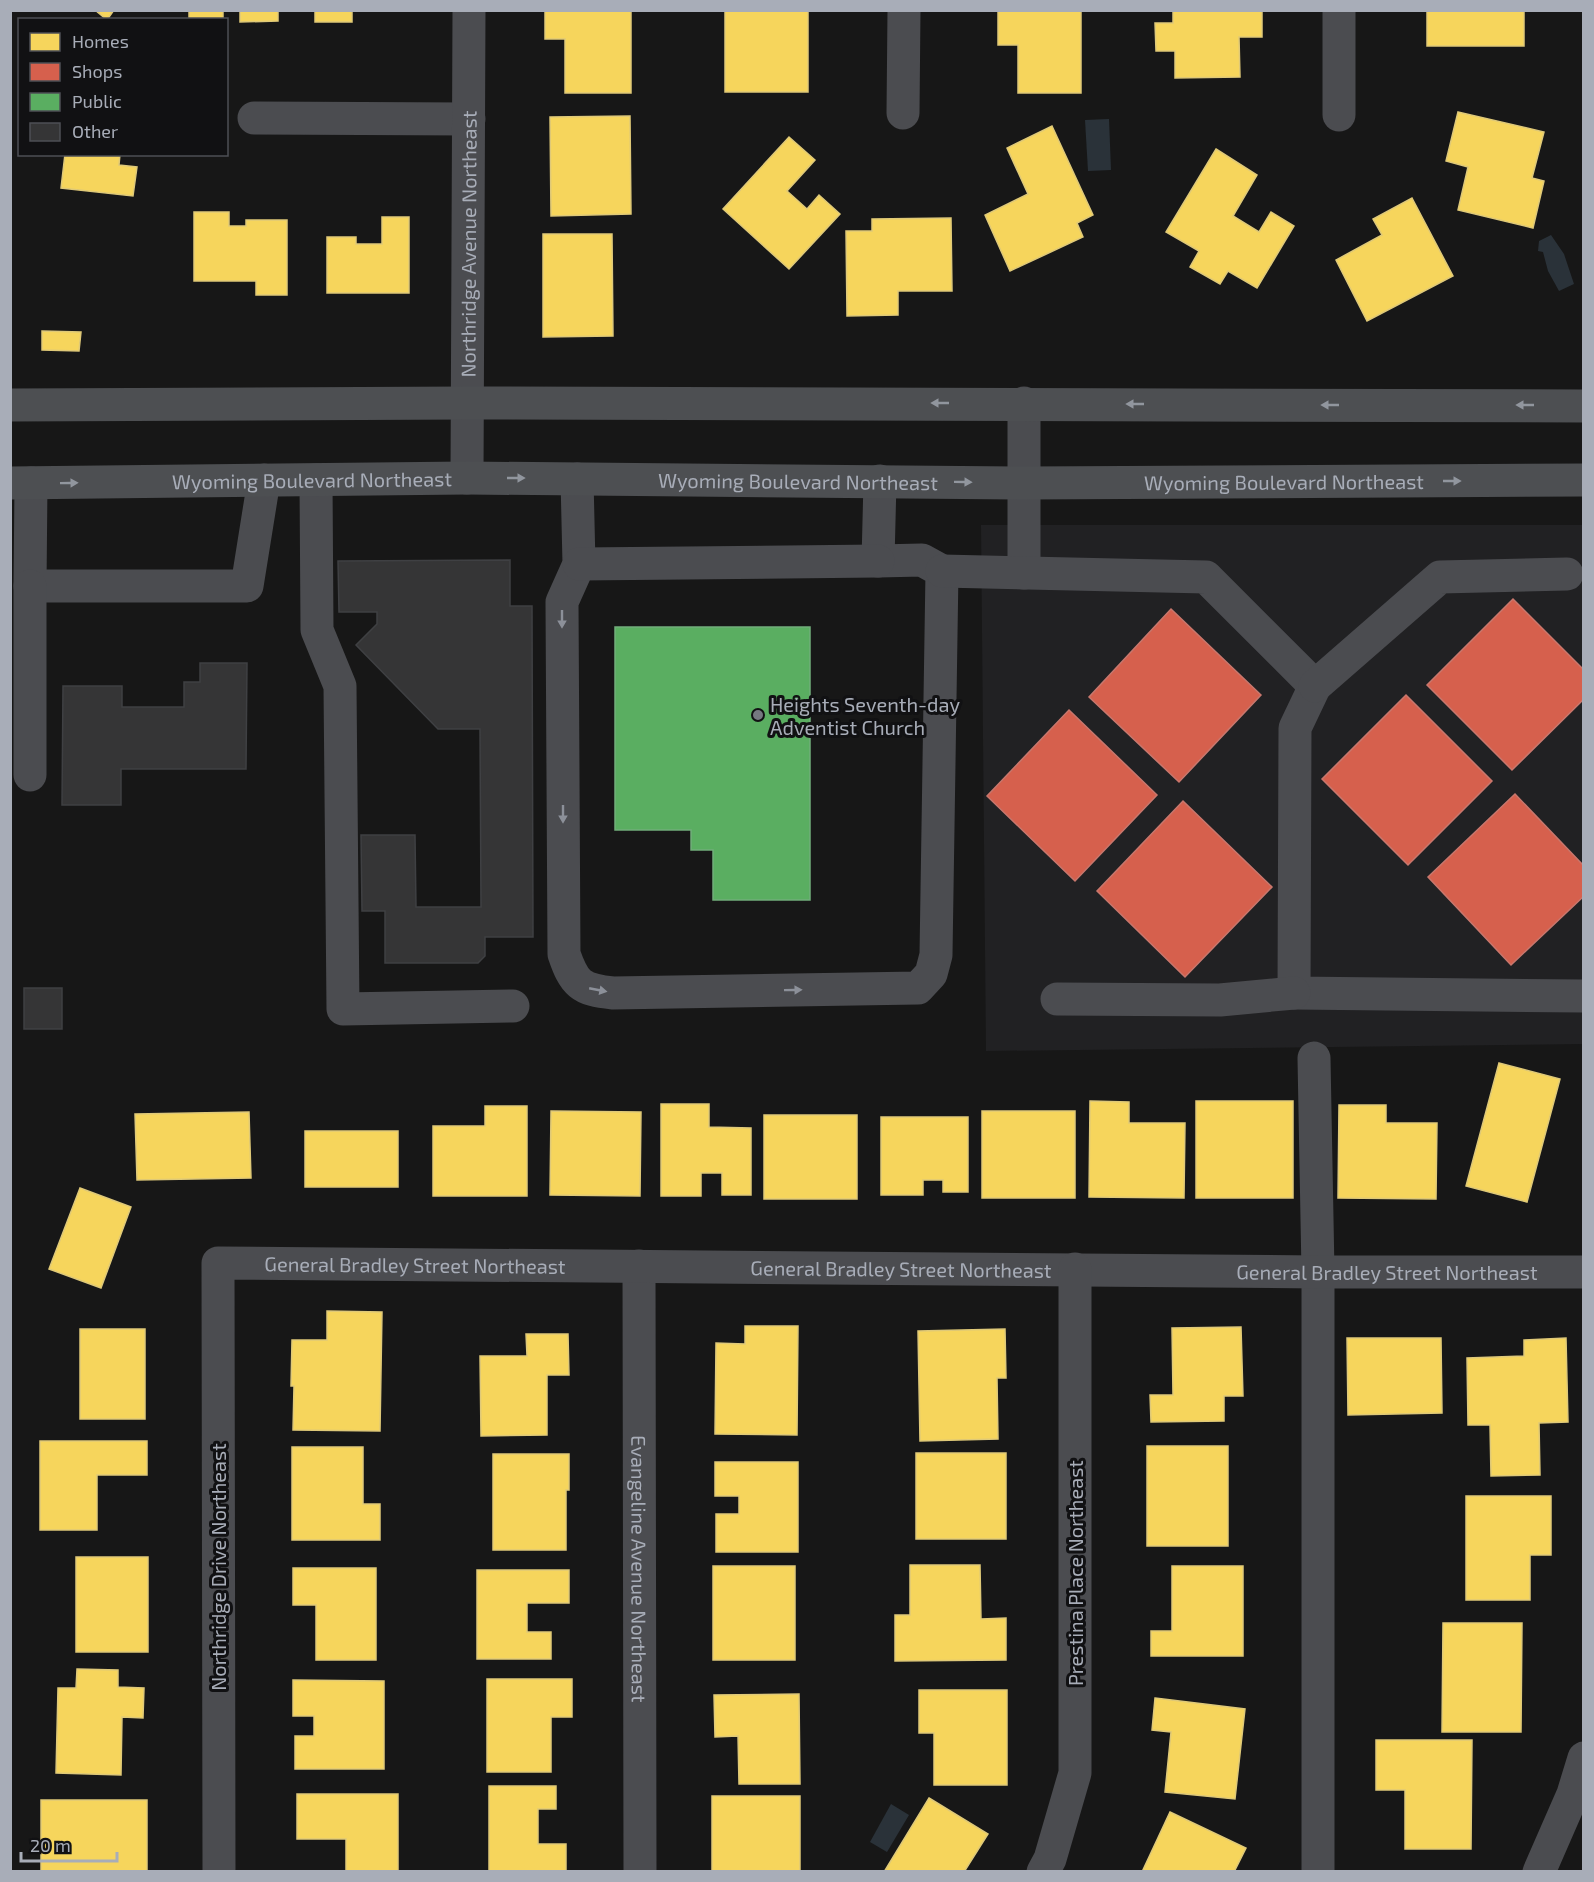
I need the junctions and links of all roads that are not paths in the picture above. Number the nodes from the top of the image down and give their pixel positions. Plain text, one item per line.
1 (469, 10) edge
2 (904, 10) edge
3 (1339, 10) edge
4 (903, 113) dead end
5 (1339, 115) dead end
6 (254, 118) dead end
7 (469, 119) junction
8 (467, 403) junction
9 (1024, 404) junction
10 (10, 405) edge
11 (1584, 406) edge
12 (467, 478) junction
13 (577, 479) junction
14 (264, 480) junction
15 (316, 480) junction
16 (1584, 480) edge
17 (880, 481) junction
18 (21, 483) edge
19 (1025, 483) junction
20 (878, 561) junction
21 (579, 564) junction
22 (942, 571) junction
23 (1024, 573) junction
24 (1567, 574) dead end
25 (30, 585) junction
26 (1315, 686) junction
27 (30, 775) dead end
28 (1294, 993) junction
29 (1584, 996) edge
30 (1057, 999) dead end
31 (513, 1006) dead end
32 (1314, 1058) dead end
33 (218, 1263) joint
34 (639, 1266) junction
35 (1075, 1269) junction
36 (1318, 1272) junction
37 (1584, 1272) edge
38 (1584, 1758) edge
39 (219, 1872) edge
40 (640, 1872) edge
41 (1043, 1872) edge
42 (1318, 1872) edge
43 (1539, 1872) edge

1 - 7 street, Northridge Avenue Northeast
2 - 4 street
3 - 5 street
6 - 7 street
7 - 8 street, Northridge Avenue Northeast
9 -> 8 main road
8 - 10 main road
8 - 12 street, Northridge Avenue Northeast
11 -> 9 main road
9 - 19 street
12 -> 13 main road, Wyoming Boulevard Northeast
12 - 15 main road, Wyoming Boulevard Northeast
13 - 17 main road, Wyoming Boulevard Northeast
13 - 21 street
14 - 15 main road, Wyoming Boulevard Northeast
18 -> 14 main road, Wyoming Boulevard Northeast
14 - 25 street
15 - 31 street
19 -> 16 main road, Wyoming Boulevard Northeast
17 -> 19 main road, Wyoming Boulevard Northeast
17 - 20 street
18 - 25 street
19 - 23 street
20 - 21 street
20 - 22 street
21 -> 22 street
22 - 23 street
23 - 26 street
24 - 26 street
25 - 27 street
26 - 28 street
28 - 29 street
28 - 30 street
32 - 36 street
33 - 34 street, General Bradley Street Northeast
33 - 39 street, Northridge Drive Northeast
34 - 35 street, General Bradley Street Northeast
34 - 40 street, Evangeline Avenue Northeast
35 - 36 street, General Bradley Street Northeast
35 - 41 street, Prestina Place Northeast
36 - 37 street, General Bradley Street Northeast
36 - 42 street
38 - 43 street

